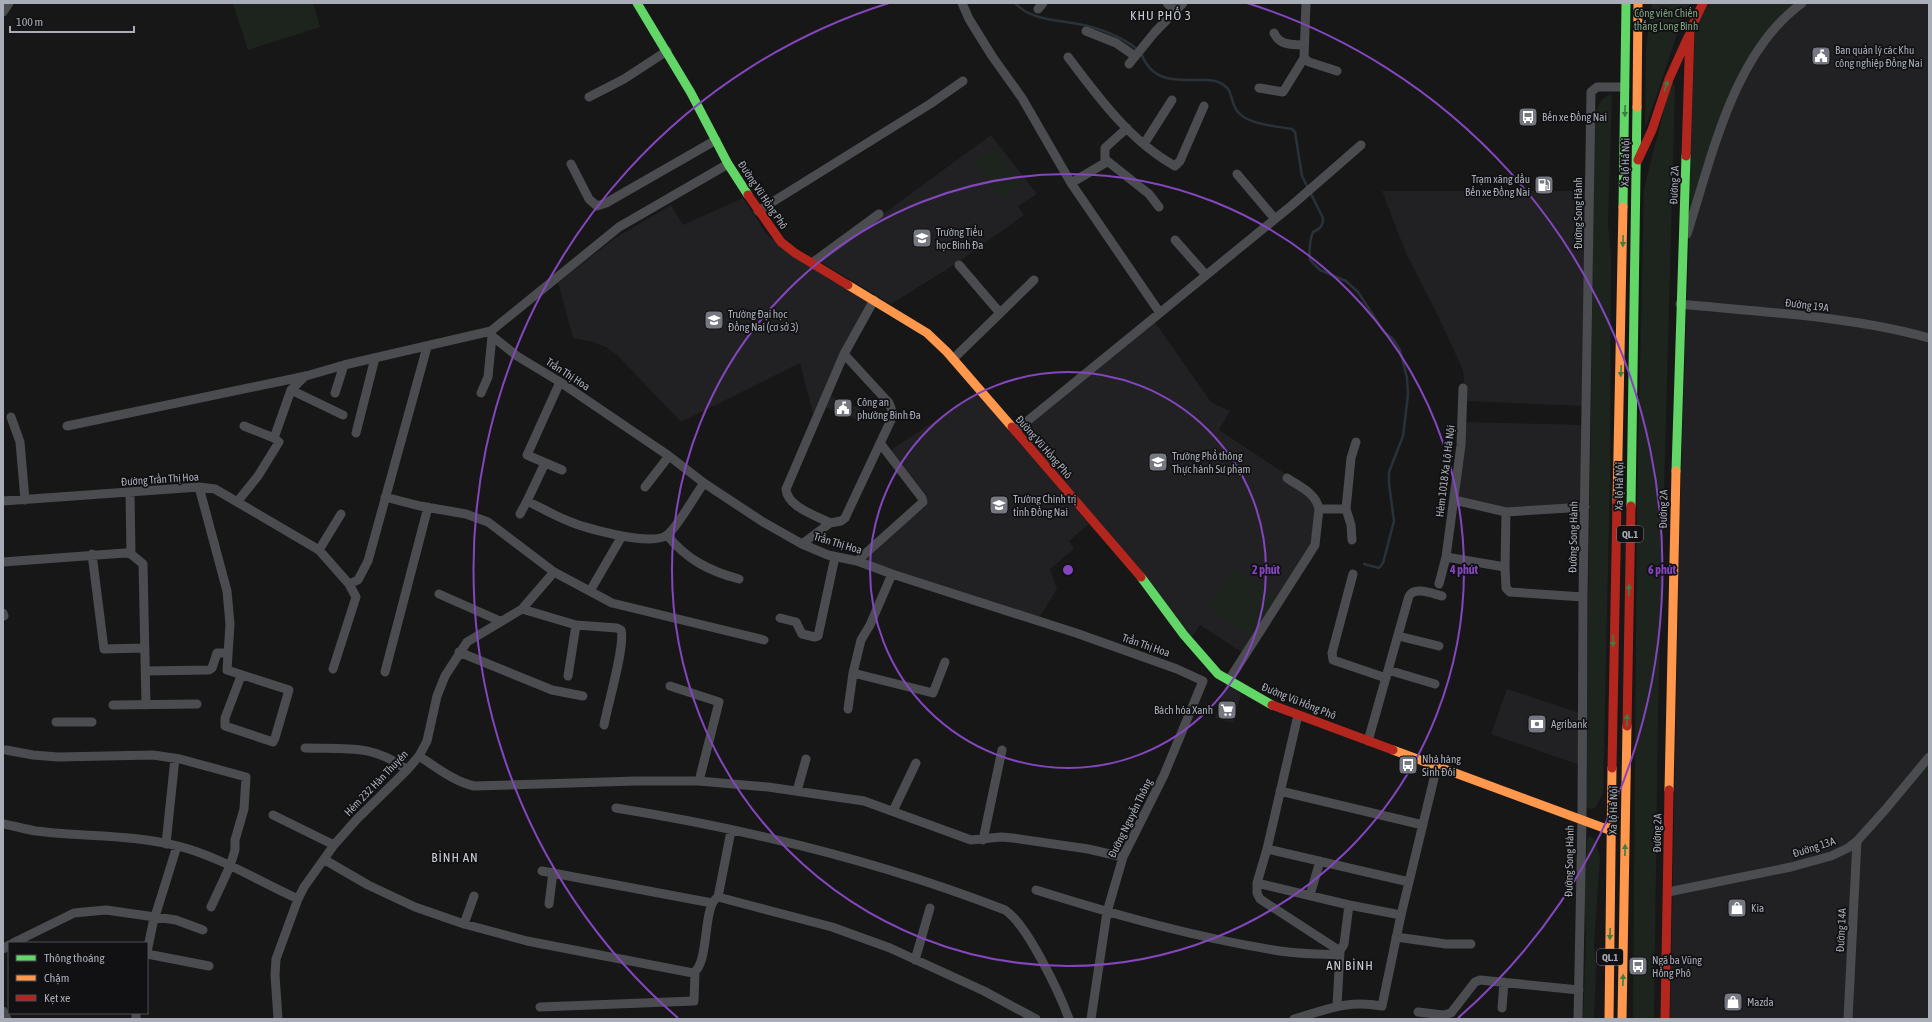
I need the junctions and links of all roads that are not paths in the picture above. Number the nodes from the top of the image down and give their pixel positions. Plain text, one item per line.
1 (9, 3) edge
2 (637, 3) edge
3 (962, 3) edge
4 (1167, 3) edge
5 (1183, 3) edge
6 (1306, 3) edge
7 (1617, 3) edge
8 (1626, 3) edge
9 (1638, 3) edge
10 (1647, 3) edge
11 (1703, 3) edge
12 (1802, 3) edge
13 (1175, 11) junction
14 (3, 12) edge
15 (1086, 31) dead end
16 (1690, 31) junction
17 (1274, 33) dead end
18 (1625, 44) junction
19 (1303, 45) junction
20 (1637, 49) junction
21 (667, 52) junction
22 (1135, 56) junction
23 (1068, 58) dead end
24 (1304, 58) junction
25 (1129, 64) dead end
26 (1337, 71) dead end
27 (963, 81) dead end
28 (1625, 87) junction
29 (1258, 88) dead end
30 (589, 96) dead end
31 (1172, 100) dead end
32 (1204, 106) dead end
33 (1127, 128) junction
34 (716, 140) junction
35 (1144, 144) junction
36 (1361, 145) dead end
37 (1106, 160) junction
38 (1637, 162) junction
39 (570, 164) dead end
40 (728, 164) junction
41 (1237, 174) dead end
42 (1071, 183) junction
43 (1159, 207) dead end
44 (758, 211) junction
45 (879, 214) dead end
46 (1275, 218) junction
47 (1176, 240) dead end
48 (1684, 243) junction
49 (812, 263) junction
50 (959, 264) dead end
51 (1206, 274) junction
52 (1034, 280) dead end
53 (874, 300) junction
54 (1680, 304) junction
55 (1000, 313) junction
56 (1160, 313) junction
57 (491, 333) junction
58 (1929, 338) edge
59 (427, 346) junction
60 (844, 354) junction
61 (375, 358) junction
62 (953, 359) junction
63 (344, 365) junction
64 (306, 376) junction
65 (560, 382) junction
66 (1463, 388) dead end
67 (291, 390) junction
68 (335, 393) dead end
69 (481, 393) dead end
70 (343, 415) dead end
71 (11, 417) dead end
72 (67, 426) dead end
73 (244, 426) dead end
74 (1015, 431) junction
75 (356, 433) dead end
76 (274, 438) junction
77 (1356, 442) dead end
78 (880, 443) junction
79 (669, 456) junction
80 (545, 463) junction
81 (562, 470) dead end
82 (1287, 478) dead end
83 (704, 483) junction
84 (199, 487) junction
85 (645, 487) dead end
86 (130, 493) junction
87 (385, 497) junction
88 (25, 500) junction
89 (528, 500) junction
90 (1454, 500) junction
91 (3, 501) edge
92 (237, 502) junction
93 (428, 507) junction
94 (1585, 507) junction
95 (1319, 509) junction
96 (1346, 509) junction
97 (1506, 512) junction
98 (341, 514) dead end
99 (520, 514) dead end
100 (830, 523) junction
101 (622, 536) junction
102 (667, 536) junction
103 (1352, 540) dead end
104 (802, 544) junction
105 (319, 550) junction
106 (92, 554) junction
107 (131, 554) junction
108 (835, 557) junction
109 (1446, 557) junction
110 (857, 561) junction
111 (3, 562) edge
112 (1505, 566) junction
113 (554, 572) junction
114 (892, 574) junction
115 (1353, 574) dead end
116 (739, 579) dead end
117 (349, 584) junction
118 (1439, 584) dead end
119 (590, 592) junction
120 (439, 594) dead end
121 (1442, 596) dead end
122 (1583, 597) junction
123 (522, 609) junction
124 (780, 618) dead end
125 (500, 621) junction
126 (576, 625) junction
127 (1398, 636) junction
128 (764, 640) dead end
129 (1439, 646) dead end
130 (145, 648) junction
131 (459, 652) junction
132 (228, 653) junction
133 (945, 662) dead end
134 (333, 669) dead end
135 (146, 671) junction
136 (385, 672) dead end
137 (853, 673) junction
138 (1218, 674) junction
139 (1387, 674) junction
140 (241, 676) junction
141 (568, 676) dead end
142 (1229, 680) junction
143 (1203, 681) junction
144 (1435, 684) dead end
145 (670, 686) dead end
146 (583, 696) dead end
147 (198, 704) dead end
148 (113, 705) dead end
149 (146, 705) junction
150 (848, 709) dead end
151 (1298, 715) junction
152 (56, 722) dead end
153 (92, 722) dead end
154 (604, 725) dead end
155 (1368, 741) junction
156 (305, 748) dead end
157 (6, 750) dead end
158 (1002, 750) dead end
159 (419, 756) junction
160 (1929, 757) edge
161 (175, 758) junction
162 (806, 759) dead end
163 (916, 763) dead end
164 (1437, 766) junction
165 (407, 770) junction
166 (699, 782) junction
167 (797, 790) junction
168 (1280, 791) junction
169 (616, 808) dead end
170 (894, 811) junction
171 (273, 815) dead end
172 (1582, 820) junction
173 (3, 824) edge
174 (1423, 825) junction
175 (731, 831) junction
176 (1612, 831) junction
177 (984, 840) junction
178 (1857, 841) junction
179 (166, 844) junction
180 (334, 845) junction
181 (177, 846) junction
182 (1267, 849) junction
183 (1122, 856) junction
184 (324, 860) junction
185 (1320, 861) junction
186 (230, 866) junction
187 (542, 871) dead end
188 (553, 872) junction
189 (1409, 882) junction
190 (1257, 883) junction
191 (1036, 890) dead end
192 (1668, 892) junction
193 (1310, 895) junction
194 (474, 896) dead end
195 (298, 899) junction
196 (715, 900) junction
197 (549, 904) dead end
198 (1349, 905) junction
199 (211, 907) dead end
200 (930, 908) dead end
201 (1107, 912) junction
202 (1401, 915) junction
203 (156, 916) junction
204 (464, 924) junction
205 (203, 930) dead end
206 (1396, 937) junction
207 (15, 942) edge
208 (1471, 944) dead end
209 (148, 949) edge
210 (148, 953) edge
211 (1340, 953) junction
212 (915, 960) junction
213 (209, 966) dead end
214 (695, 972) junction
215 (1504, 982) junction
216 (1579, 990) junction
217 (1337, 1006) junction
218 (540, 1007) dead end
219 (1502, 1008) dead end
220 (3, 1010) edge
221 (1418, 1012) dead end
222 (1094, 1018) edge
223 (7, 1019) edge
224 (278, 1019) edge
225 (1036, 1019) edge
226 (1069, 1019) edge
227 (1294, 1019) edge
228 (1578, 1019) edge
229 (1609, 1019) edge
230 (1622, 1019) edge
231 (1665, 1019) edge
232 (1848, 1019) edge

1 - 14 street
2 - 21 main road, Đường Vũ Hồng Phô
3 - 42 street
4 - 13 street
5 - 13 street
6 - 19 street
7 - 18 main road, Xa lộ Hà Nội / QL.1
8 - 18 main road, QL.1
9 - 20 main road, QL.1
10 - 20 main road, Xa lộ Hà Nội / QL.1
11 - 16 main road, Đường 2A
12 - 48 street
13 - 22 street
15 - 22 street
38 -> 16 main road
16 - 48 main road, Đường 2A
17 - 19 street
18 - 28 main road, Xa lộ Hà Nội / QL.1
19 - 24 street
20 - 38 main road, Xa lộ Hà Nội / QL.1
21 - 30 street
21 - 34 main road, Đường Vũ Hồng Phô
22 - 25 street
23 - 33 street
24 - 26 street
24 - 29 street
27 - 44 street
28 - 94 street, Đường Song Hành
28 -> 176 main road, Xa lộ Hà Nội / QL.1
31 - 35 street
32 - 35 street
33 - 35 street
33 - 37 street
34 - 39 street
34 - 40 main road, Đường Vũ Hồng Phô
36 - 46 street
37 - 42 street
37 - 43 street
230 -> 38 main road, Xa lộ Hà Nội / QL.1
40 - 44 main road, Đường Vũ Hồng Phô
40 - 57 street
41 - 46 street
42 - 56 street
44 - 49 main road, Đường Vũ Hồng Phô
45 - 49 street
46 - 51 street
47 - 51 street
48 - 54 main road, Đường 2A
49 - 53 main road, Đường Vũ Hồng Phô
50 - 55 street
51 - 56 street
52 - 55 street
53 - 60 street
53 - 62 main road, Đường Vũ Hồng Phô
54 - 58 street, Đường 19A
54 - 192 main road, Đường 2A
55 - 62 street
56 - 74 street
57 - 59 street
57 - 65 street, Trần Thị Hoa
57 - 69 street
59 - 61 street
59 - 87 street
60 - 78 street
60 - 100 street
61 - 63 street
61 - 75 street
62 - 74 main road, Đường Vũ Hồng Phô
63 - 64 street
63 - 68 street
64 - 67 street
64 - 72 street
65 - 79 street, Trần Thị Hoa
65 - 80 street
66 - 90 street, Hẻm 1018 Xa Lộ Hà Nội
67 - 70 street
67 - 76 street
71 - 88 street
73 - 76 street
74 - 138 main road, Đường Vũ Hồng Phô
76 - 92 street
77 - 96 street
78 - 100 street
78 - 110 street
79 - 83 street, Trần Thị Hoa
79 - 85 street
80 - 81 street
80 - 89 street
82 - 95 street
83 - 102 street
83 - 104 street, Trần Thị Hoa
84 - 86 street, Đường Trần Thị Hoa
84 - 92 street, Đường Trần Thị Hoa
84 - 132 street
86 - 88 street, Đường Trần Thị Hoa
86 - 107 street
87 - 93 street
87 - 117 street
88 - 91 street, Đường Trần Thị Hoa
89 - 99 street
89 - 101 street
90 - 97 street
90 - 109 street, Hẻm 1018 Xa Lộ Hà Nội
92 - 105 street, Đường Trần Thị Hoa
93 - 113 street
93 - 136 street
94 - 97 street
94 - 122 street, Đường Song Hành
95 - 96 street
95 - 142 street
96 - 103 street
97 - 112 street
98 - 105 street
100 - 104 street
101 - 102 street
101 - 119 street
102 - 116 street
104 - 108 street, Trần Thị Hoa
105 - 117 street, Đường Trần Thị Hoa
106 - 107 street
106 - 111 street
106 - 130 street
107 - 130 street
108 - 110 street, Trần Thị Hoa
108 - 124 street
109 - 112 street
109 - 118 street, Hẻm 1018 Xa Lộ Hà Nội
110 - 114 street, Trần Thị Hoa
112 - 122 street
113 - 119 street
113 - 123 street, Hẻm 232 Hàn Thuyên
114 - 137 street
114 - 143 street, Trần Thị Hoa
115 - 139 street
117 - 134 street
119 - 128 street
120 - 125 street
121 - 127 street
122 - 172 street, Đường Song Hành
123 - 125 street, Hẻm 232 Hàn Thuyên
123 - 126 street
125 - 131 street, Hẻm 232 Hàn Thuyên
126 - 141 street
126 - 154 street
127 - 129 street
127 - 139 street
130 - 135 street
131 - 146 street
131 - 159 street, Hẻm 232 Hàn Thuyên
132 - 135 street
132 - 140 street
133 - 137 street
135 - 149 street
137 - 150 street
138 - 142 main road, Đường Vũ Hồng Phô
138 - 143 street
139 - 144 street
139 - 155 street
140 - 140 street
142 - 151 main road, Đường Vũ Hồng Phô
143 - 183 street, Đường Nguyễn Thông
145 - 166 street
147 - 149 street
148 - 149 street
151 - 155 main road, Đường Vũ Hồng Phô
151 - 168 street
152 - 153 street
155 - 164 main road, Đường Vũ Hồng Phô
156 - 165 street
157 - 161 street
158 - 177 street
159 - 165 street, Hẻm 232 Hàn Thuyên
159 - 166 street
160 - 178 street, Đường 13A
161 - 179 street
161 - 186 street
162 - 167 street
163 - 170 street
164 - 172 main road, Đường Vũ Hồng Phô
164 - 174 street
165 - 180 street, Hẻm 232 Hàn Thuyên
166 - 167 street
167 - 170 street
168 - 174 street
168 - 182 street
169 - 175 street
170 - 177 street
171 - 180 street
172 - 176 main road, Đường Vũ Hồng Phô
172 - 216 street, Đường Song Hành
173 - 179 street
174 - 189 street
175 - 196 street
175 - 226 street
176 -> 229 main road, Xa lộ Hà Nội / QL.1
177 - 183 street
178 - 192 street, Đường 13A
178 - 232 street, Đường 14A
179 - 181 street
180 - 184 street, Hẻm 232 Hàn Thuyên
181 - 186 street
181 - 203 street
182 - 185 street
182 - 190 street
183 - 201 street, Đường Nguyễn Thông
184 - 195 street, Hẻm 232 Hàn Thuyên
184 - 204 street
185 - 189 street
185 - 193 street
186 - 195 street
186 - 199 street
187 - 188 street
188 - 196 street
188 - 197 street
189 - 202 street
190 - 193 street
190 - 211 street
191 - 201 street
192 - 231 main road, Đường 2A
193 - 198 street
194 - 204 street
195 - 224 street, Hẻm 232 Hàn Thuyên
196 - 212 street
196 - 214 street
198 - 202 street
198 - 211 street
200 - 212 street
201 - 211 street
201 - 222 street, Đường Nguyễn Thông
202 - 206 street
203 - 205 street
203 - 207 street
203 - 209 street
204 - 214 street
206 - 208 street
206 - 217 street
210 - 213 street
211 - 217 street
212 - 225 street
214 - 218 street
215 - 216 street
215 - 219 street
215 - 221 street
216 - 228 street, Đường Song Hành
217 - 227 street
220 - 223 street

